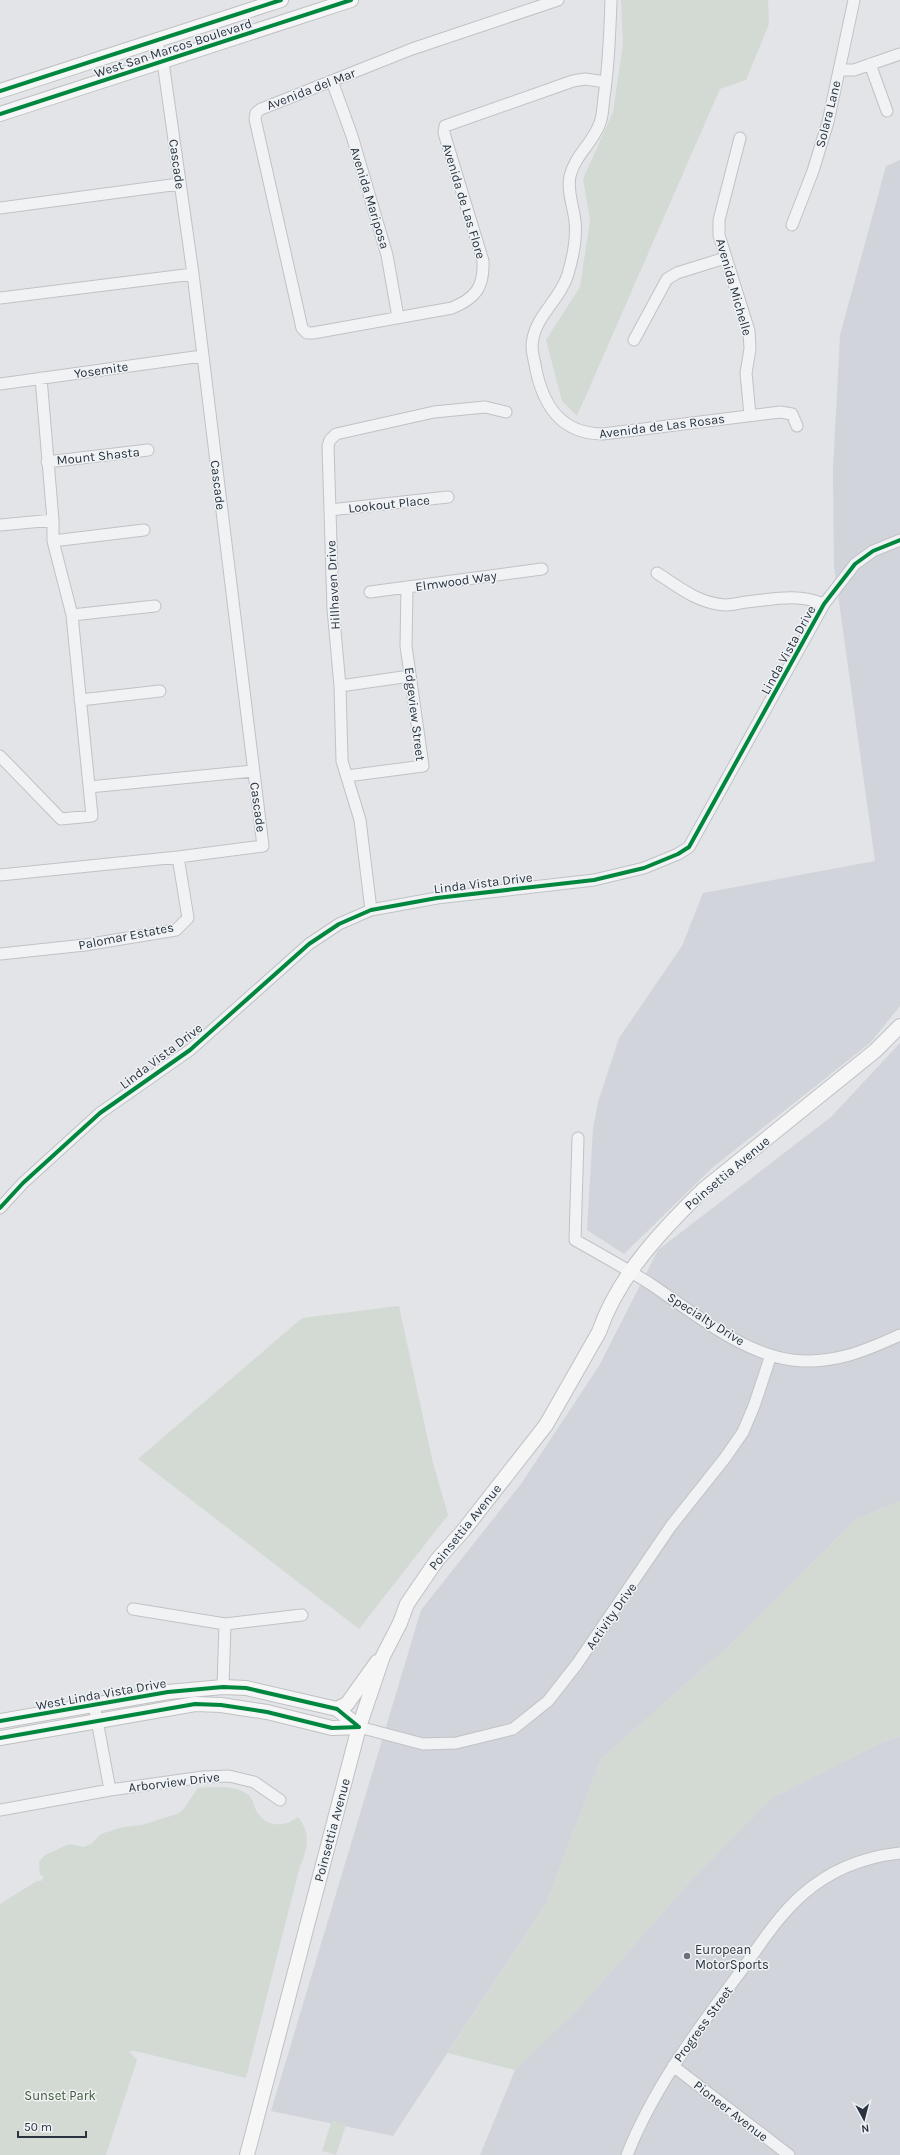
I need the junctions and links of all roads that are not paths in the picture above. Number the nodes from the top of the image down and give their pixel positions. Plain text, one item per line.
1 (281, 0) edge
2 (351, 0) edge
3 (558, 0) edge
4 (611, 0) edge
5 (854, 0) edge
6 (156, 41) junction
7 (900, 54) edge
8 (163, 62) junction
9 (870, 64) junction
10 (839, 70) junction
11 (332, 81) junction
12 (606, 82) junction
13 (0, 91) edge
14 (887, 111) dead end
15 (0, 114) edge
16 (740, 138) dead end
17 (179, 184) junction
18 (0, 208) edge
19 (792, 225) dead end
20 (725, 258) junction
21 (193, 274) junction
22 (0, 298) edge
23 (398, 317) junction
24 (307, 333) joint
25 (634, 340) dead end
26 (202, 356) junction
27 (41, 378) junction
28 (0, 384) edge
29 (506, 412) dead end
30 (750, 415) junction
31 (797, 426) dead end
32 (148, 450) dead end
33 (47, 462) junction
34 (448, 497) dead end
35 (330, 510) junction
36 (53, 520) junction
37 (0, 525) edge
38 (144, 530) dead end
39 (900, 540) edge
40 (53, 541) junction
41 (542, 569) dead end
42 (656, 573) dead end
43 (407, 587) junction
44 (370, 592) dead end
45 (824, 604) junction
46 (155, 606) dead end
47 (72, 615) junction
48 (410, 676) junction
49 (340, 686) junction
50 (160, 691) dead end
51 (80, 700) junction
52 (0, 756) edge
53 (253, 770) junction
54 (347, 776) junction
55 (89, 788) junction
56 (178, 857) junction
57 (0, 875) edge
58 (371, 910) junction
59 (0, 954) edge
60 (900, 1026) edge
61 (578, 1138) dead end
62 (0, 1208) edge
63 (632, 1272) junction
64 (900, 1335) edge
65 (770, 1355) junction
66 (133, 1609) dead end
67 (302, 1615) dead end
68 (225, 1624) junction
69 (383, 1656) junction
70 (223, 1688) junction
71 (94, 1704) junction
72 (337, 1709) junction
73 (0, 1721) edge
74 (97, 1722) junction
75 (359, 1727) junction
76 (0, 1738) edge
77 (110, 1790) junction
78 (280, 1800) dead end
79 (0, 1810) edge
80 (900, 1853) edge
81 (673, 2066) junction
82 (247, 2155) edge
83 (627, 2155) edge
84 (789, 2155) edge

1 - 6 main road, West San Marcos Boulevard
2 - 8 main road, West San Marcos Boulevard
3 - 11 street, Avenida del Mar
4 - 12 street, Avenida de Las Rosas
5 - 10 street, Solara Lane
6 - 8 street, Cascade
6 - 13 main road, West San Marcos Boulevard
7 - 9 street
8 - 15 main road, West San Marcos Boulevard
8 - 17 street, Cascade
9 - 10 street
9 - 14 street
10 - 19 street, Solara Lane
11 - 23 street, Avenida Mariposa
11 - 24 street, Avenida del Mar
12 - 23 street, Avenida de Las Flore
12 - 30 street, Avenida de Las Rosas
16 - 20 street, Avenida Michelle
17 - 18 street
17 - 21 street, Cascade
20 - 25 street
20 - 30 street, Avenida Michelle
21 - 22 street
21 - 26 street, Cascade
23 - 24 street, Avenida de Las Flore
26 - 27 street, Yosemite
26 - 53 street, Cascade
27 - 28 street, Yosemite
27 - 33 street
29 - 35 street, Hillhaven Drive
30 - 31 street, Avenida de Las Rosas
32 - 33 street, Mount Shasta
33 - 36 street
34 - 35 street, Lookout Place
35 - 49 street, Hillhaven Drive
36 - 37 street
36 - 40 street
38 - 40 street
39 - 45 street, Linda Vista Drive
40 - 47 street
41 - 43 street, Elmwood Way
42 - 45 street, Linda Vista Drive
43 - 44 street, Elmwood Way
43 - 48 street, Edgeview Street
45 - 58 street, Linda Vista Drive
46 - 47 street
47 - 51 street
48 - 49 street
48 - 54 street, Edgeview Street
49 - 54 street, Hillhaven Drive
50 - 51 street
51 - 55 street
52 - 55 street
53 - 55 street
53 - 56 street, Cascade
54 - 58 street, Hillhaven Drive
56 - 57 street
56 - 59 street, Palomar Estates
58 - 62 street, Linda Vista Drive
60 - 63 main road, Poinsettia Avenue
61 - 63 street, Specialty Drive
63 - 65 street, Specialty Drive
63 - 69 main road, Poinsettia Avenue
64 - 65 street, Specialty Drive
65 - 75 street, Activity Drive
66 - 68 street
67 - 68 street
68 - 70 street
69 - 72 main road
69 - 75 main road, Poinsettia Avenue
70 - 71 main road, West Linda Vista Drive
70 - 72 main road, West Linda Vista Drive
71 - 73 main road, West Linda Vista Drive
71 - 74 street, Arborview Drive
72 - 75 main road, West Linda Vista Drive
74 - 75 main road, West Linda Vista Drive
74 - 76 main road, West Linda Vista Drive
74 - 77 street, Arborview Drive
75 - 82 main road, Poinsettia Avenue
77 - 78 street, Arborview Drive
77 - 79 street, Arborview Drive
80 - 81 street, Progress Street
81 - 83 street, Progress Street
81 - 84 street, Pioneer Avenue

